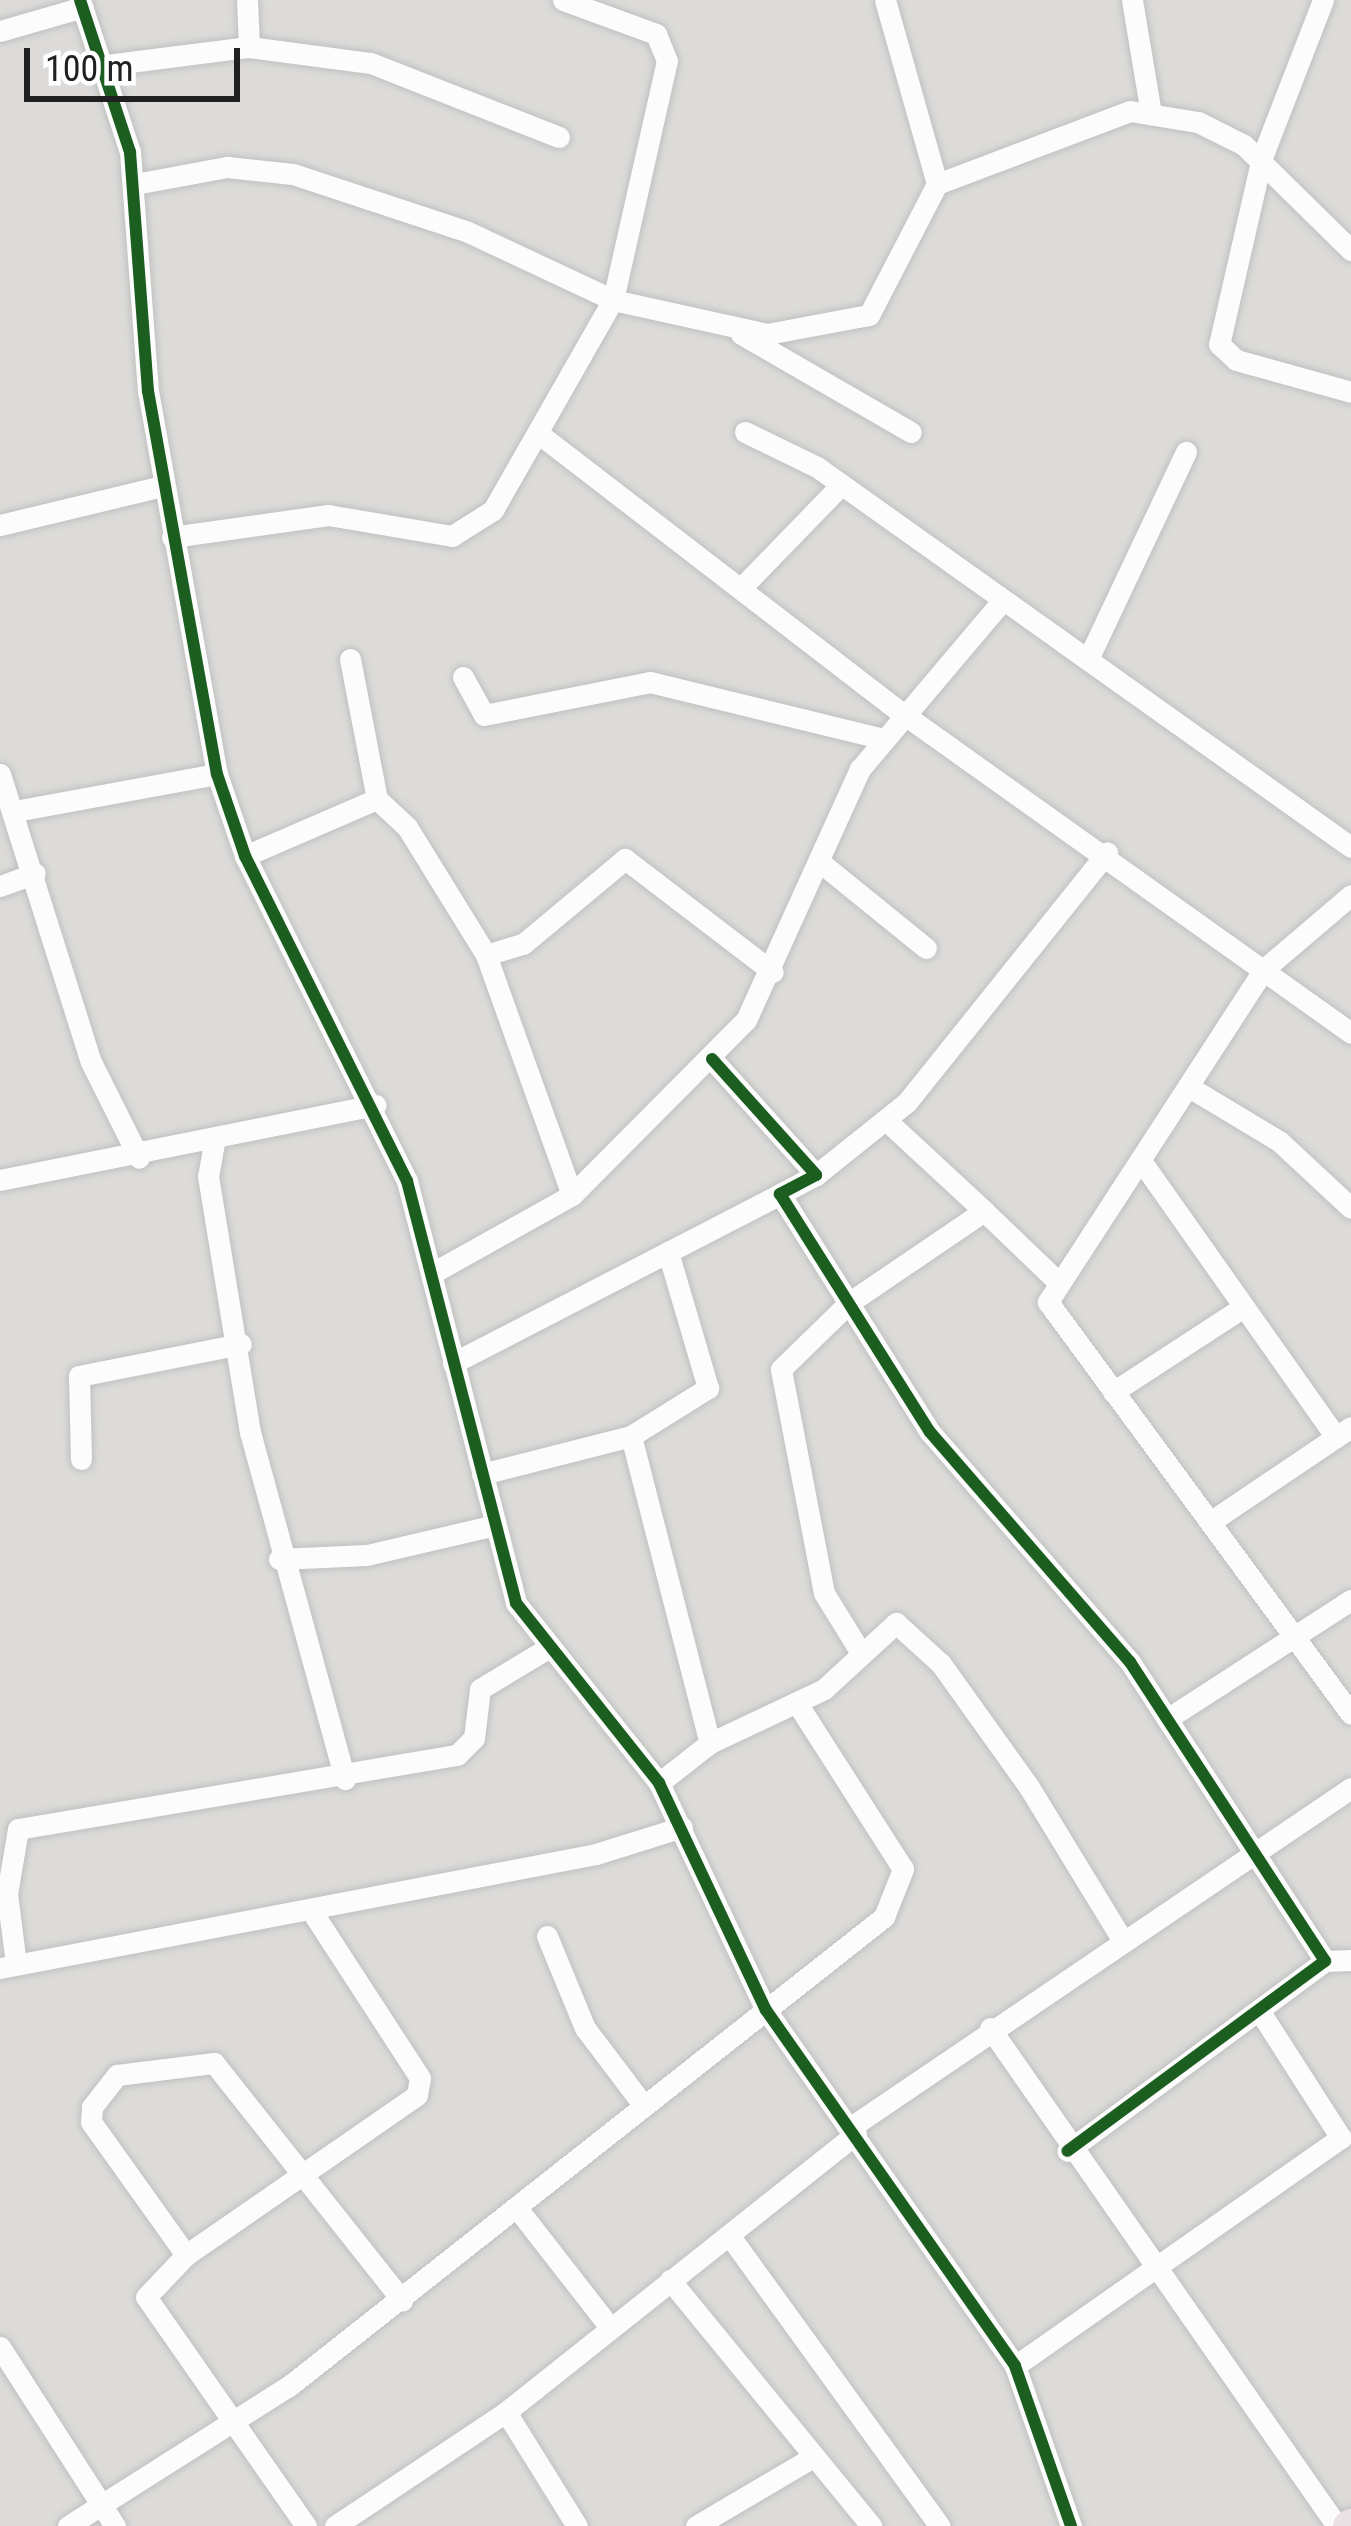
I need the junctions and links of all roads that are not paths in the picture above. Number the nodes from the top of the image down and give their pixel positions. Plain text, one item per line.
1 (248, 0) edge
2 (563, 0) edge
3 (885, 0) edge
4 (1132, 0) edge
5 (1323, 0) edge
6 (81, 4) edge
7 (0, 31) edge
8 (249, 47) junction
9 (106, 65) junction
10 (1151, 114) junction
11 (559, 137) dead end
12 (1262, 157) junction
13 (135, 184) junction
14 (937, 184) junction
15 (1351, 250) edge
16 (613, 300) junction
17 (739, 332) junction
18 (1351, 392) edge
19 (746, 432) dead end
20 (911, 432) dead end
21 (543, 437) junction
22 (1186, 452) dead end
23 (841, 485) junction
24 (163, 486) junction
25 (0, 525) edge
26 (172, 537) junction
27 (743, 586) junction
28 (1002, 601) junction
29 (1089, 657) junction
30 (350, 658) dead end
31 (463, 676) dead end
32 (902, 713) junction
33 (884, 739) junction
34 (0, 774) edge
35 (218, 774) junction
36 (377, 799) junction
37 (15, 811) junction
38 (1351, 847) edge
39 (1107, 852) junction
40 (244, 856) junction
41 (821, 863) junction
42 (34, 873) junction
43 (0, 886) edge
44 (1351, 895) edge
45 (926, 948) dead end
46 (486, 955) junction
47 (1264, 969) junction
48 (773, 972) junction
49 (1351, 1034) edge
50 (712, 1059) junction
51 (1194, 1090) junction
52 (376, 1105) junction
53 (888, 1122) junction
54 (214, 1143) junction
55 (180, 1151) junction
56 (140, 1158) junction
57 (1144, 1165) junction
58 (816, 1174) junction
59 (208, 1176) junction
60 (0, 1180) edge
61 (780, 1194) junction
62 (572, 1195) junction
63 (1351, 1208) edge
64 (984, 1210) junction
65 (668, 1252) junction
66 (436, 1271) junction
67 (1057, 1281) junction
68 (850, 1302) junction
69 (1242, 1308) junction
70 (241, 1344) junction
71 (453, 1363) junction
72 (1113, 1392) junction
73 (1344, 1432) edge
74 (632, 1436) junction
75 (81, 1459) dead end
76 (482, 1474) junction
77 (1213, 1520) junction
78 (495, 1525) junction
79 (279, 1559) junction
80 (1351, 1600) edge
81 (1296, 1636) junction
82 (545, 1650) junction
83 (861, 1653) junction
84 (796, 1702) junction
85 (1351, 1714) edge
86 (1170, 1717) junction
87 (710, 1743) junction
88 (345, 1780) junction
89 (658, 1783) junction
90 (1351, 1788) edge
91 (682, 1827) junction
92 (1262, 1852) junction
93 (311, 1910) junction
94 (547, 1936) dead end
95 (1120, 1936) junction
96 (1351, 1960) edge
97 (1325, 1961) junction
98 (8, 1966) edge
99 (766, 2010) junction
100 (1260, 2012) junction
101 (990, 2028) junction
102 (644, 2106) junction
103 (854, 2130) junction
104 (1346, 2144) edge
105 (1067, 2151) junction
106 (310, 2178) junction
107 (517, 2208) junction
108 (729, 2235) junction
109 (186, 2255) junction
110 (1151, 2273) junction
111 (670, 2280) junction
112 (402, 2300) junction
113 (609, 2326) junction
114 (0, 2347) edge
115 (1015, 2366) junction
116 (506, 2412) junction
117 (228, 2421) junction
118 (808, 2460) junction
119 (100, 2506) junction
120 (68, 2526) edge
121 (115, 2526) edge
122 (306, 2526) edge
123 (335, 2526) edge
124 (577, 2526) edge
125 (696, 2526) edge
126 (871, 2526) edge
127 (940, 2526) edge
128 (1071, 2526) edge
129 (1337, 2526) edge

1 - 8 street
2 - 16 street
3 - 14 street
4 - 10 street
5 - 12 street
6 - 7 street
6 - 9 street
8 - 9 street
8 - 11 street
9 - 13 street
10 - 12 street
10 - 14 street
12 - 15 street
12 - 18 street
13 - 16 street
13 - 24 street
14 - 17 street
16 - 17 street
16 - 21 street
17 - 20 street
19 - 23 street
21 - 26 street
21 - 27 street
22 - 29 street
23 - 27 street
23 - 28 street
24 - 25 street
24 - 26 street
26 - 35 street
27 - 32 street
28 - 29 street
28 - 32 street
29 - 38 street
30 - 36 street
31 - 33 street
32 - 33 street
32 - 39 street
33 - 41 street
34 - 37 street
35 - 37 street
35 - 40 street
36 - 40 street
36 - 46 street
37 - 42 street
39 - 47 street
39 - 53 street
40 - 52 street
41 - 45 street
41 - 48 street
42 - 43 street
42 - 56 street
44 - 47 street
46 - 48 street
46 - 62 street
47 - 49 street
47 - 51 street
48 - 50 street
50 - 58 street
50 - 62 street
51 - 57 street
51 - 63 street
52 - 54 street
52 - 66 street
53 - 58 street
53 - 64 street
54 - 55 street
54 - 59 street
55 - 56 street
55 - 59 street
56 - 60 street
57 - 67 street
57 - 69 street
58 - 61 street
59 - 70 street
61 - 65 street
61 - 68 street
62 - 66 street
64 - 67 street
64 - 68 street
65 - 71 street
65 - 74 street
66 - 71 street
67 - 72 street
68 - 83 street
68 - 86 street
69 - 72 street
69 - 73 street
70 - 75 street
70 - 79 street
71 - 76 street
72 - 77 street
73 - 77 street
74 - 76 street
74 - 87 street
76 - 78 street
77 - 81 street
78 - 79 street
78 - 82 street
79 - 88 street
80 - 81 street
81 - 85 street
81 - 86 street
82 - 88 street
82 - 89 street
83 - 84 street
83 - 95 street
84 - 87 street
84 - 99 street
86 - 92 street
87 - 89 street
88 - 98 street
89 - 91 street
90 - 92 street
91 - 93 street
91 - 99 street
92 - 95 street
92 - 97 street
93 - 98 street
93 - 106 street
94 - 102 street
95 - 101 street
96 - 97 street
97 - 100 street
99 - 102 street
99 - 103 street
100 - 104 street
100 - 105 street
101 - 103 street
101 - 105 street
102 - 107 street
103 - 108 street
103 - 115 street
104 - 110 street
105 - 110 street
106 - 109 street
106 - 109 street
106 - 112 street
107 - 112 street
107 - 113 street
108 - 111 street
108 - 127 street
109 - 117 street
110 - 115 street
110 - 129 street
111 - 113 street
111 - 118 street
112 - 117 street
113 - 116 street
114 - 119 street
115 - 128 street
116 - 123 street
116 - 124 street
117 - 119 street
117 - 122 street
118 - 125 street
118 - 126 street
119 - 120 street
119 - 121 street

